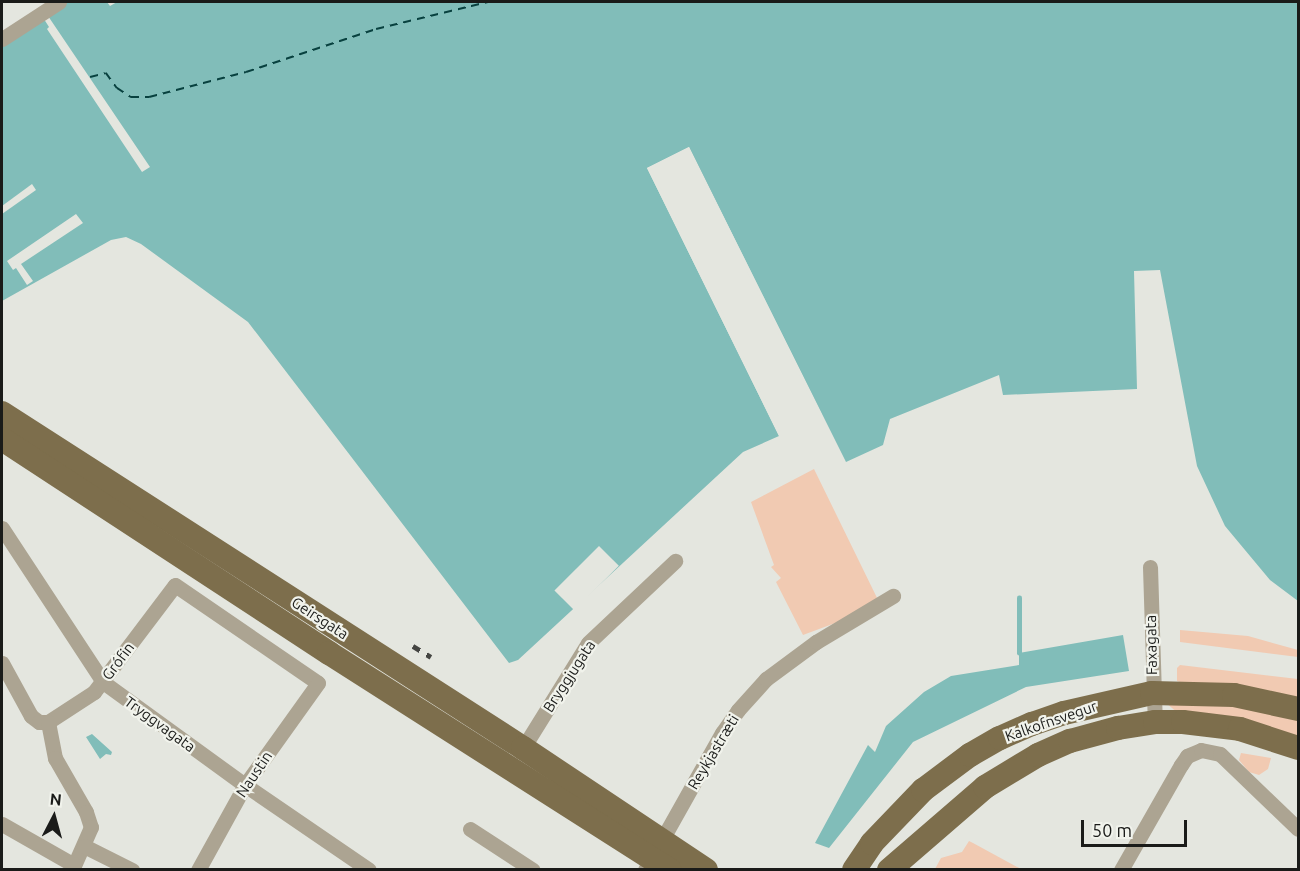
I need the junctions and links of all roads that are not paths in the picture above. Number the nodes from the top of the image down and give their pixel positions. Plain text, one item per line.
1 (59, 2) edge
2 (2, 39) edge
3 (2, 413) edge
4 (2, 439) edge
5 (2, 528) edge
6 (675, 561) dead end
7 (1150, 567) dead end
8 (893, 596) dead end
9 (2, 663) edge
10 (6, 680) edge
11 (103, 682) junction
12 (318, 683) joint
13 (1152, 693) junction
14 (1299, 709) edge
15 (48, 722) junction
16 (1155, 722) junction
17 (1299, 748) edge
18 (517, 758) junction
19 (244, 785) junction
20 (2, 824) edge
21 (470, 829) dead end
22 (1299, 829) edge
23 (872, 843) junction
24 (84, 846) junction
25 (658, 859) edge
26 (73, 867) edge
27 (132, 870) edge
28 (198, 870) edge
29 (369, 870) edge
30 (533, 870) edge
31 (706, 870) edge
32 (837, 870) edge
33 (854, 870) edge
34 (889, 870) edge
35 (1121, 870) edge

1 - 2 street
3 - 18 main road, Geirsgata
4 - 18 main road, Geirsgata
5 - 11 street, Tryggvagata
6 - 18 street, Bryggjugata
7 - 13 street, Faxagata
8 - 25 street, Reykjastræti
9 - 10 street
10 - 15 street
11 - 12 street, Grófin
11 - 15 street, Grófin
11 - 19 street, Tryggvagata
12 - 19 street, Naustin
13 - 14 main road, Kalkofnsvegur
13 - 16 street, Faxagata
13 - 23 main road, Kalkofnsvegur
15 - 24 street
16 - 17 main road, Kalkofnsvegur
16 - 34 main road, Kalkofnsvegur
18 - 25 main road, Geirsgata
18 - 25 main road, Geirsgata
19 - 28 street, Naustin
19 - 29 street, Tryggvagata
20 - 26 street
21 - 30 street
22 - 35 street
23 - 32 main road
23 - 33 main road, Kalkofnsvegur
24 - 26 street
24 - 27 street
25 - 31 main road, Geirsgata

